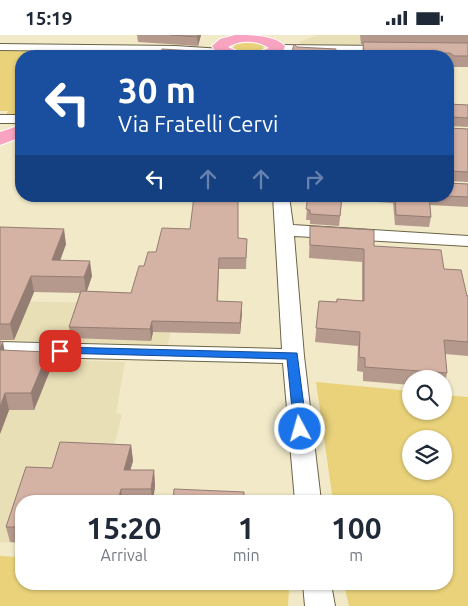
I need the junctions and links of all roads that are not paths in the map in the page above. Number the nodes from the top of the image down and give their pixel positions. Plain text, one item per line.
1 (240, 37) edge
2 (277, 41) edge
3 (0, 47) edge
4 (402, 49) edge
5 (184, 50) edge
6 (222, 50) edge
7 (0, 119) edge
8 (15, 119) edge
9 (15, 133) edge
10 (0, 139) edge
11 (281, 202) edge
12 (285, 230) junction
13 (468, 241) edge
14 (0, 349) edge
15 (293, 356) junction
16 (307, 495) edge
17 (318, 590) edge
18 (320, 606) edge

1 - 2 main road
1 - 6 main road
2 - 4 street
3 - 5 street
7 - 8 street
9 - 10 main road
11 - 12 street
12 - 13 street
12 - 15 street
14 - 15 street
15 - 16 street
17 - 18 street

